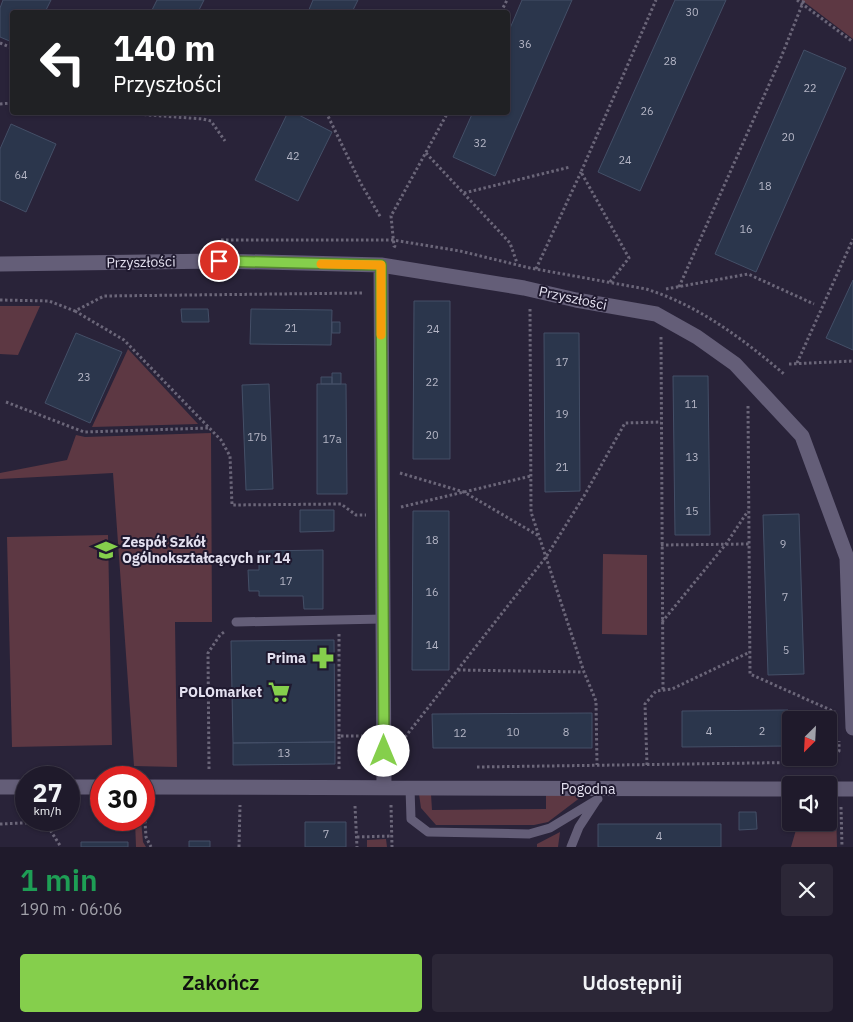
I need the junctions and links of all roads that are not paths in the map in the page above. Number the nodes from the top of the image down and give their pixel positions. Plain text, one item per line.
1 (0, 264) edge
2 (381, 265) junction
3 (383, 619) junction
4 (236, 622) road end
5 (846, 730) edge
6 (0, 787) edge
7 (15, 787) edge
8 (155, 788) edge
9 (387, 788) junction
10 (410, 788) junction
11 (782, 789) edge
12 (853, 790) edge
13 (601, 794) junction
14 (837, 795) edge
15 (571, 847) edge

1 - 2 street, Przyszłości
2 - 3 street
2 - 5 street, Przyszłości
3 - 4 lane
3 - 9 street
6 - 7 street
8 - 9 street, Pogodna
9 - 10 street, Pogodna
10 - 13 street, Pogodna
10 - 13 lane
11 - 13 street, Pogodna
12 - 14 street
13 - 15 lane

